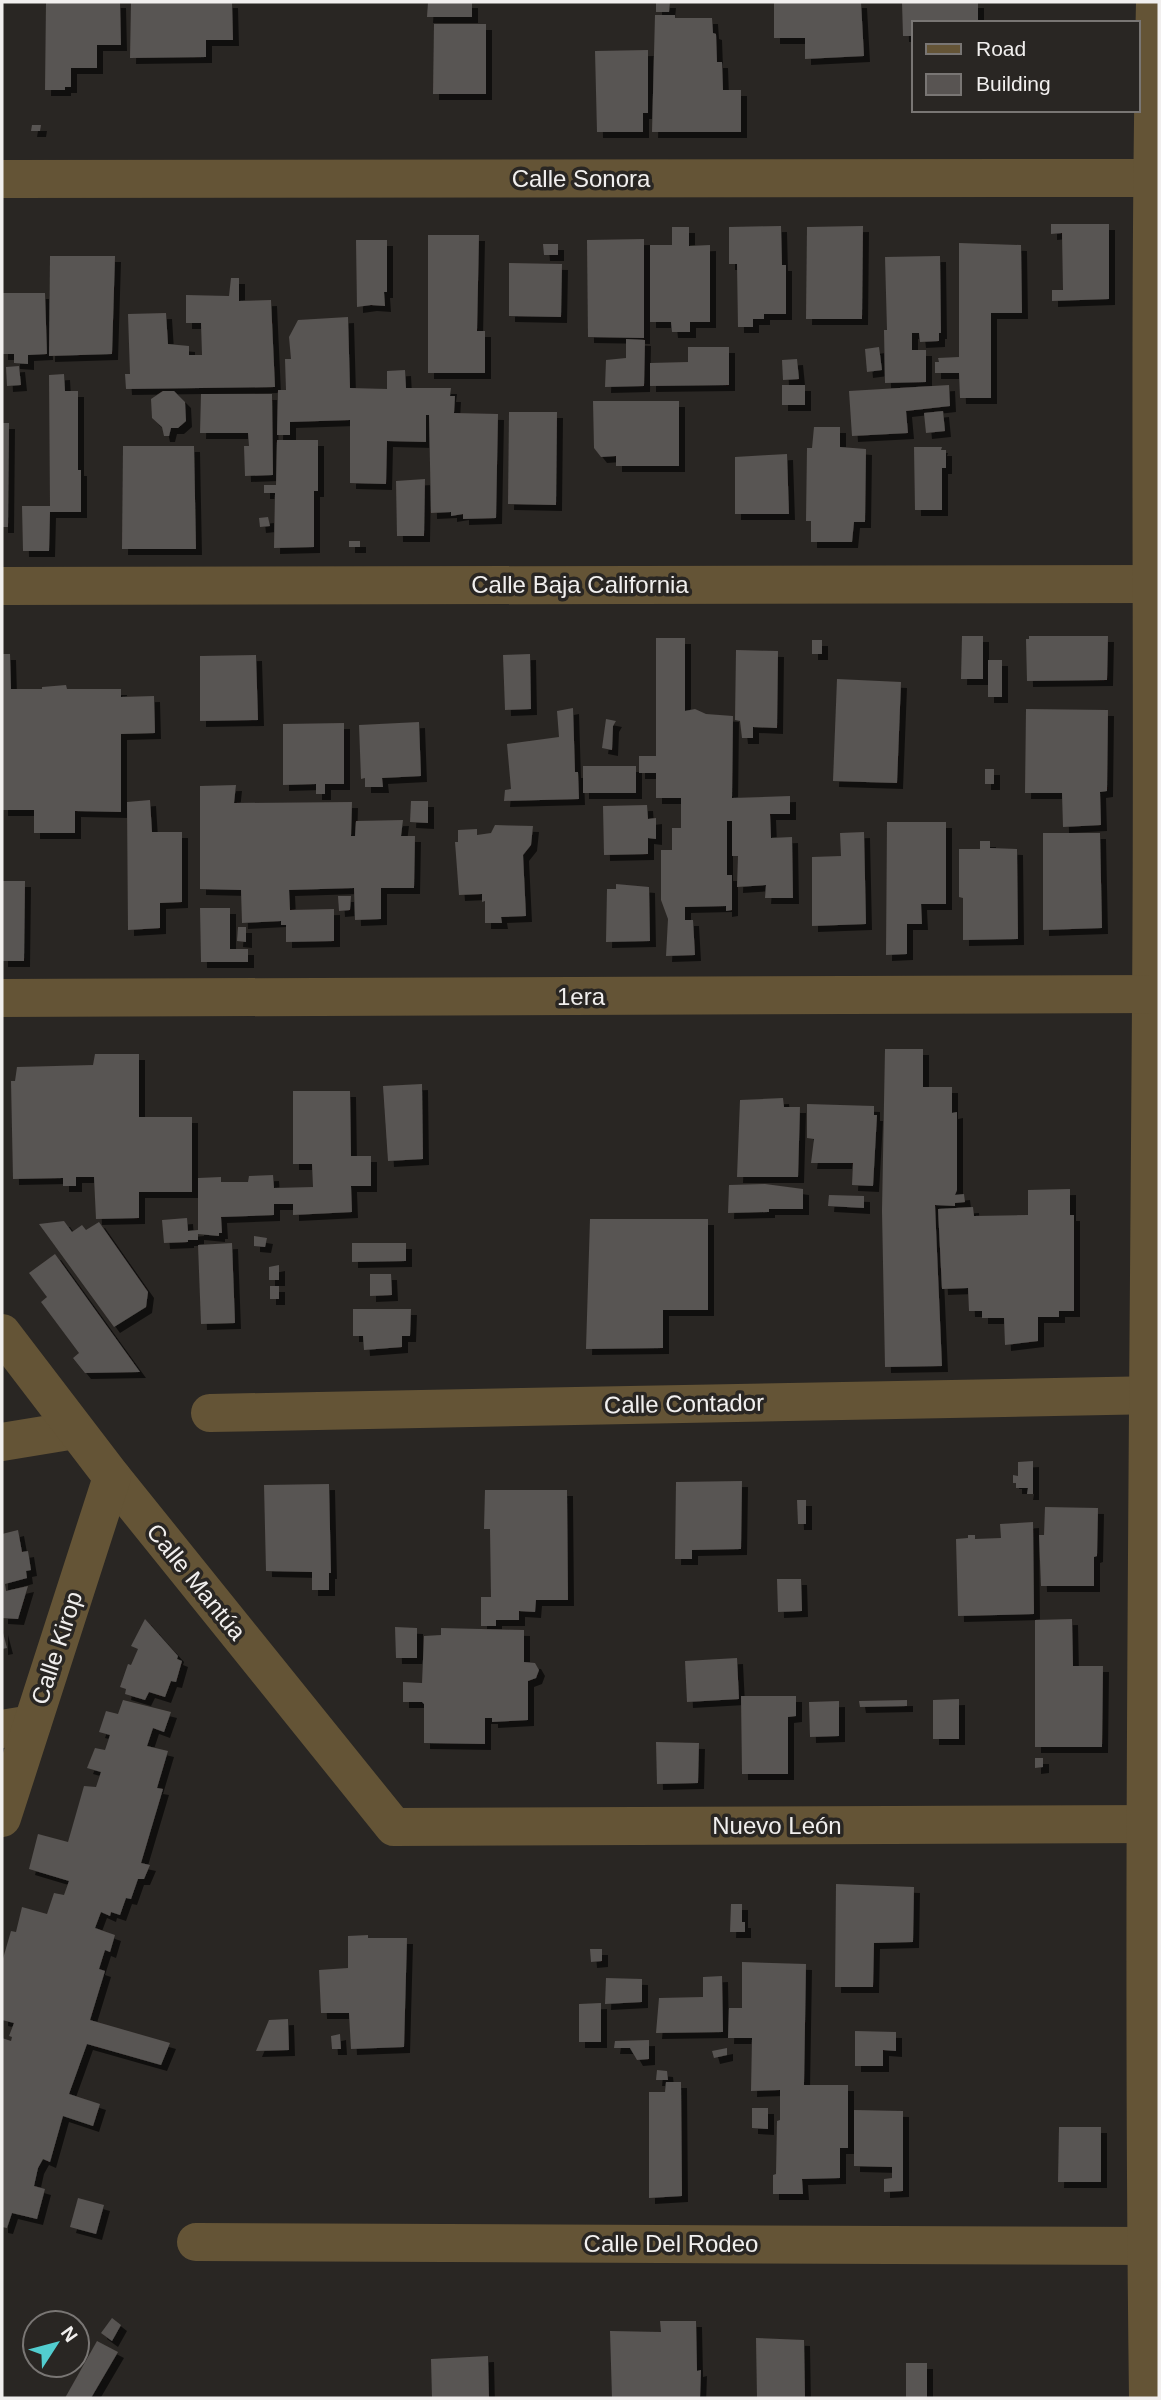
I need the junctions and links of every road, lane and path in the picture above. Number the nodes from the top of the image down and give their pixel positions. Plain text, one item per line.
1 (1155, 2) edge
2 (1155, 178) edge
3 (2, 179) edge
4 (1155, 584) edge
5 (2, 586) edge
6 (1155, 995) edge
7 (2, 998) edge
8 (2, 1334) edge
9 (1153, 1395) edge
10 (210, 1413) dead end
11 (75, 1430) junction
12 (2, 1443) edge
13 (112, 1477) junction
14 (17, 1726) edge
15 (2, 1818) edge
16 (1153, 1824) edge
17 (394, 1827) joint
18 (196, 2242) dead end
19 (1146, 2246) junction
20 (1148, 2398) edge

1 - 2 street
2 - 3 street, Calle Sonora
2 - 4 street
4 - 5 street, Calle Baja California
4 - 6 street
6 - 7 street, 1era
6 - 9 street
8 - 11 street, Calle Mantúa
9 - 10 street, Calle Contador
9 - 16 street
11 - 12 street
11 - 13 street, Calle Mantúa
13 - 14 street, Calle Kirop
13 - 17 street, Calle Mantúa
14 - 15 street, Calle Kirop
16 - 17 street, Nuevo León
16 - 19 street
18 - 19 street, Calle Del Rodeo
19 - 20 street

